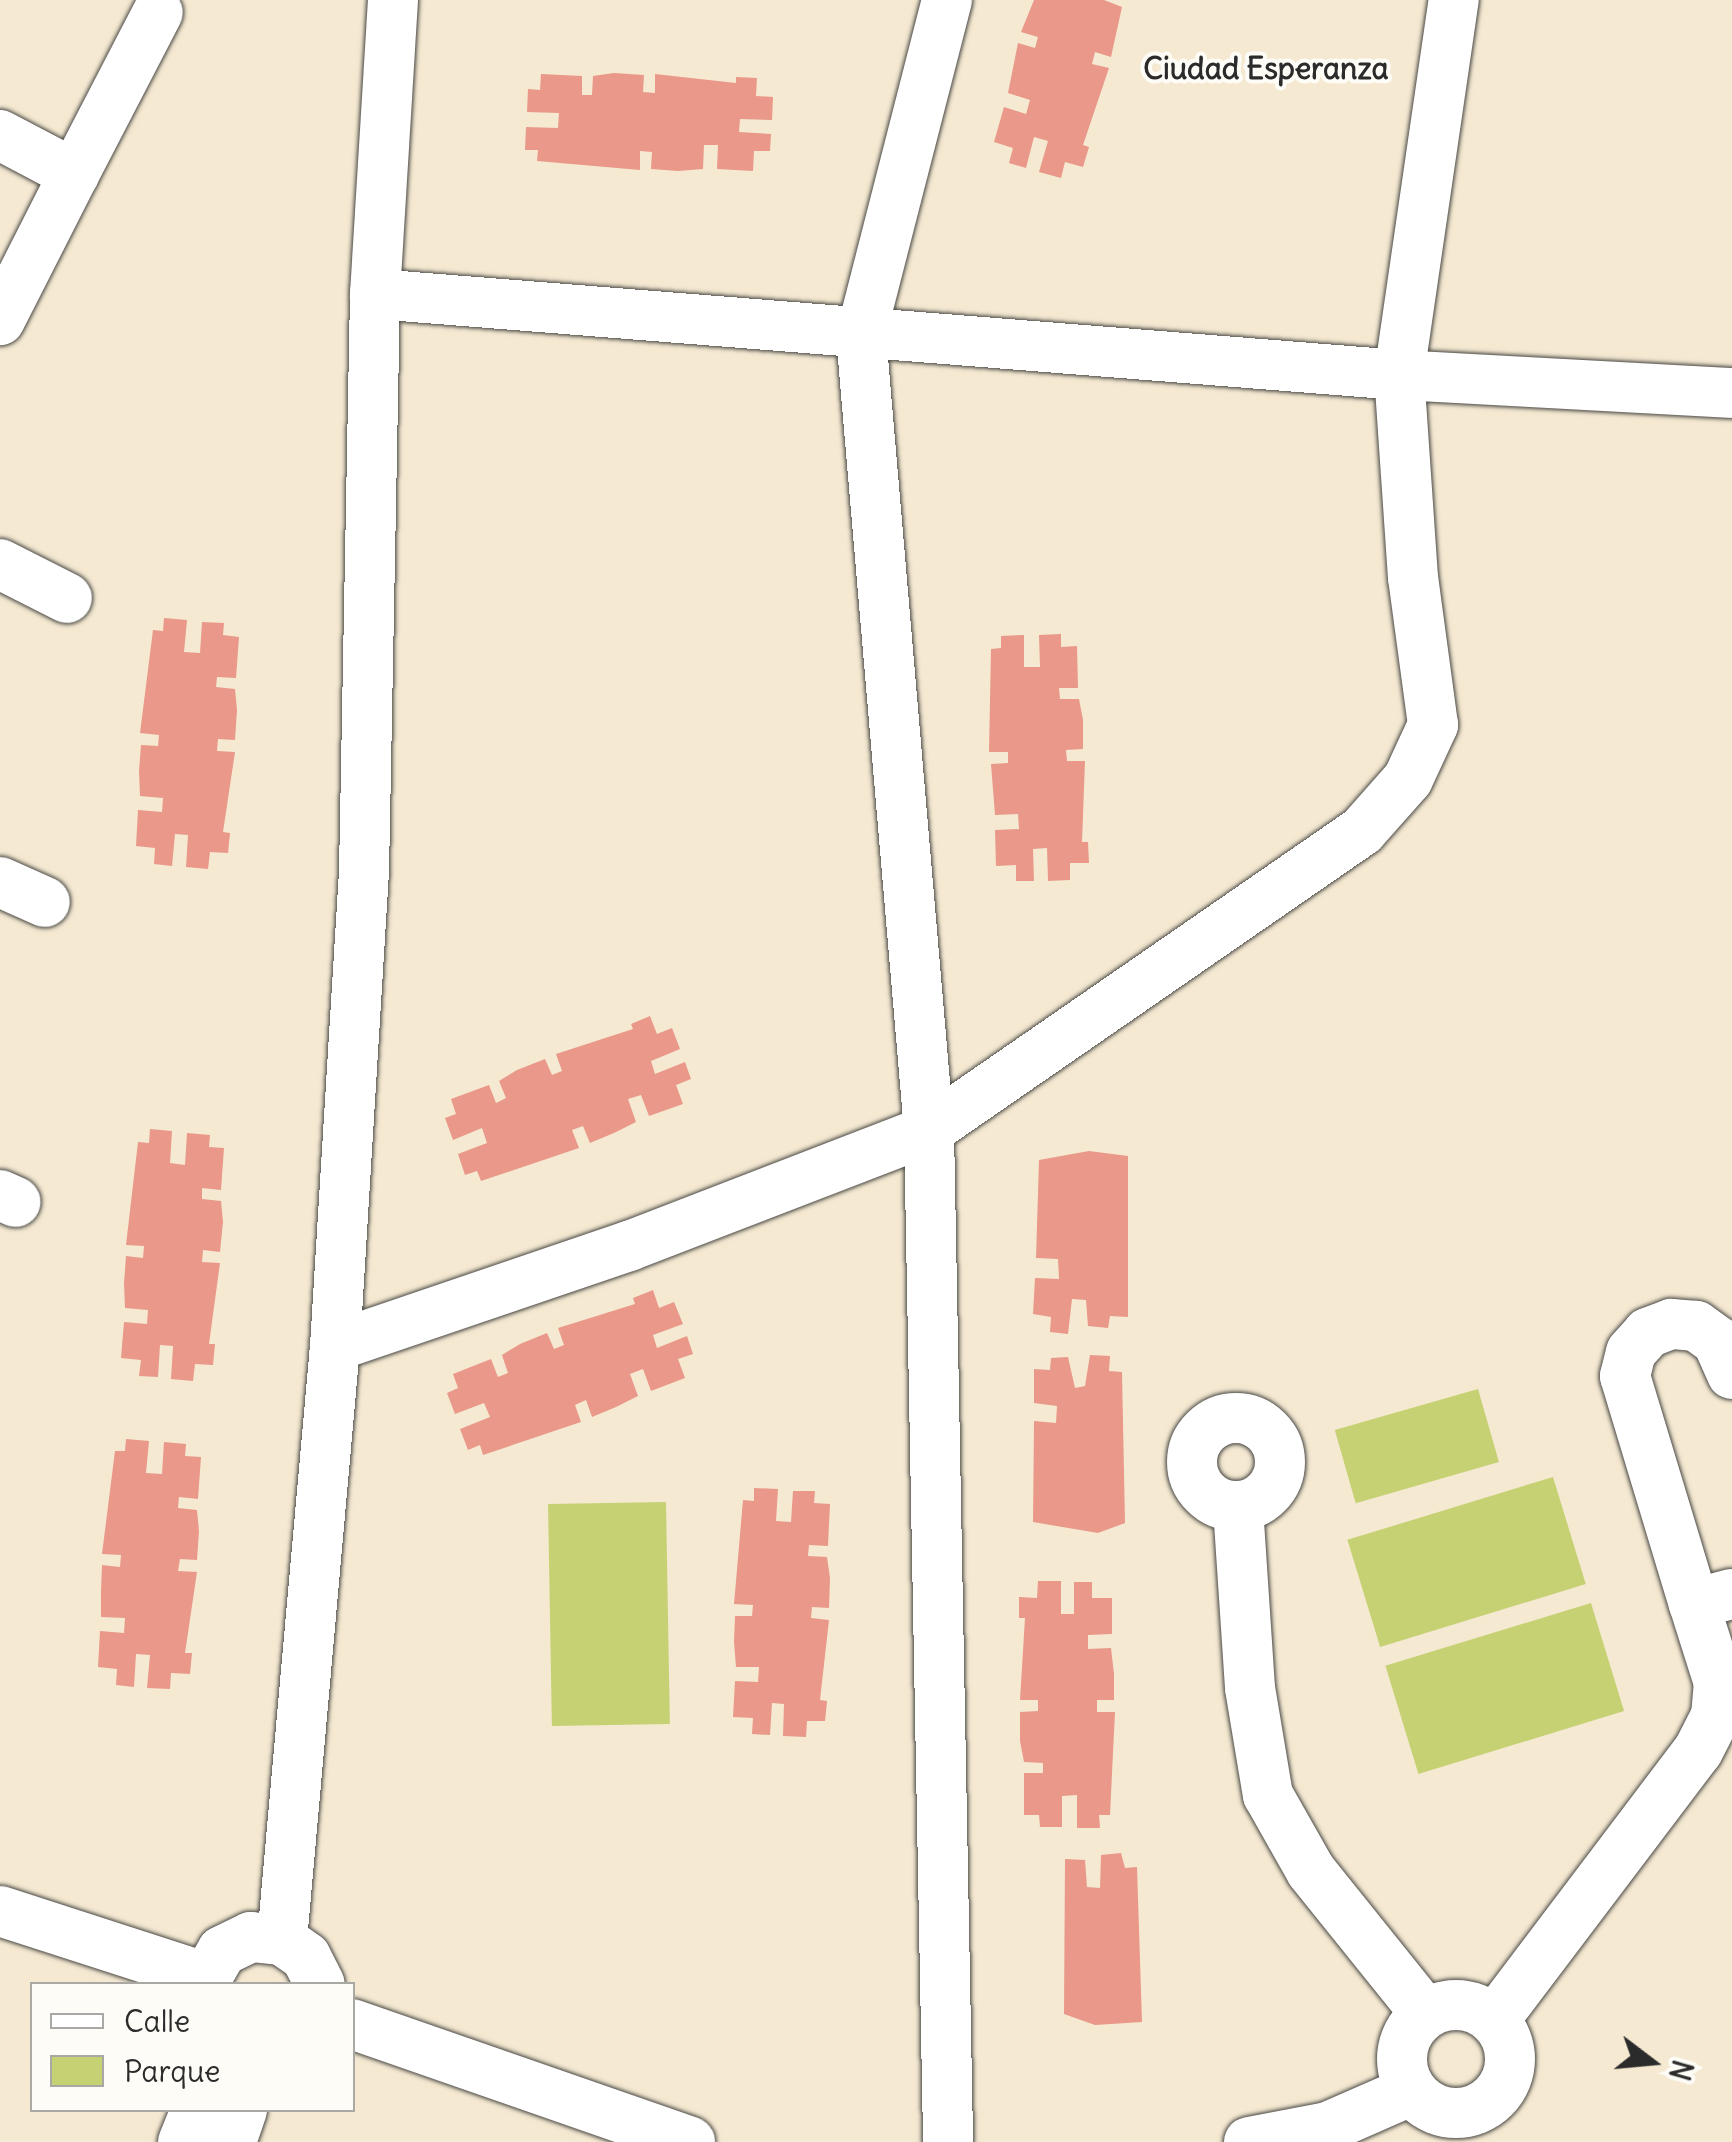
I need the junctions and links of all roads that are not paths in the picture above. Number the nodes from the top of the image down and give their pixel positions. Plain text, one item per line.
1 (393, 0) edge
2 (947, 0) edge
3 (1454, 0) edge
4 (158, 12) dead end
5 (0, 135) edge
6 (74, 174) junction
7 (375, 294) junction
8 (0, 320) edge
9 (861, 335) junction
10 (1399, 375) junction
11 (1732, 393) edge
12 (0, 564) edge
13 (68, 598) dead end
14 (0, 882) edge
15 (45, 902) dead end
16 (929, 1130) junction
17 (335, 1346) junction
18 (1732, 1374) edge
19 (1238, 1507) dead end
20 (1713, 1599) edge
21 (0, 1911) edge
22 (282, 1940) junction
23 (204, 1981) edge
24 (319, 1982) edge
25 (1425, 2014) junction
26 (1495, 2020) junction
27 (355, 2025) edge
28 (1410, 2091) junction
29 (195, 2112) edge
30 (241, 2112) edge
31 (183, 2142) edge
32 (231, 2142) edge
33 (690, 2142) edge
34 (948, 2142) edge
35 (1249, 2142) edge

1 - 7 street
2 - 9 street
3 - 10 street
4 - 6 street
5 - 6 street
6 - 8 street
7 - 9 street
7 - 17 street
9 - 10 street
9 - 16 street
10 - 11 street
10 - 16 street
12 - 13 street
14 - 15 street
16 - 17 street
16 - 34 street
17 - 22 street
18 - 20 street
19 - 25 street
20 - 26 street
21 - 23 street
22 - 23 street
22 - 24 street
25 - 26 street
25 - 28 street
26 - 28 street
27 - 33 street
28 - 35 street
29 - 31 street
30 - 32 street

